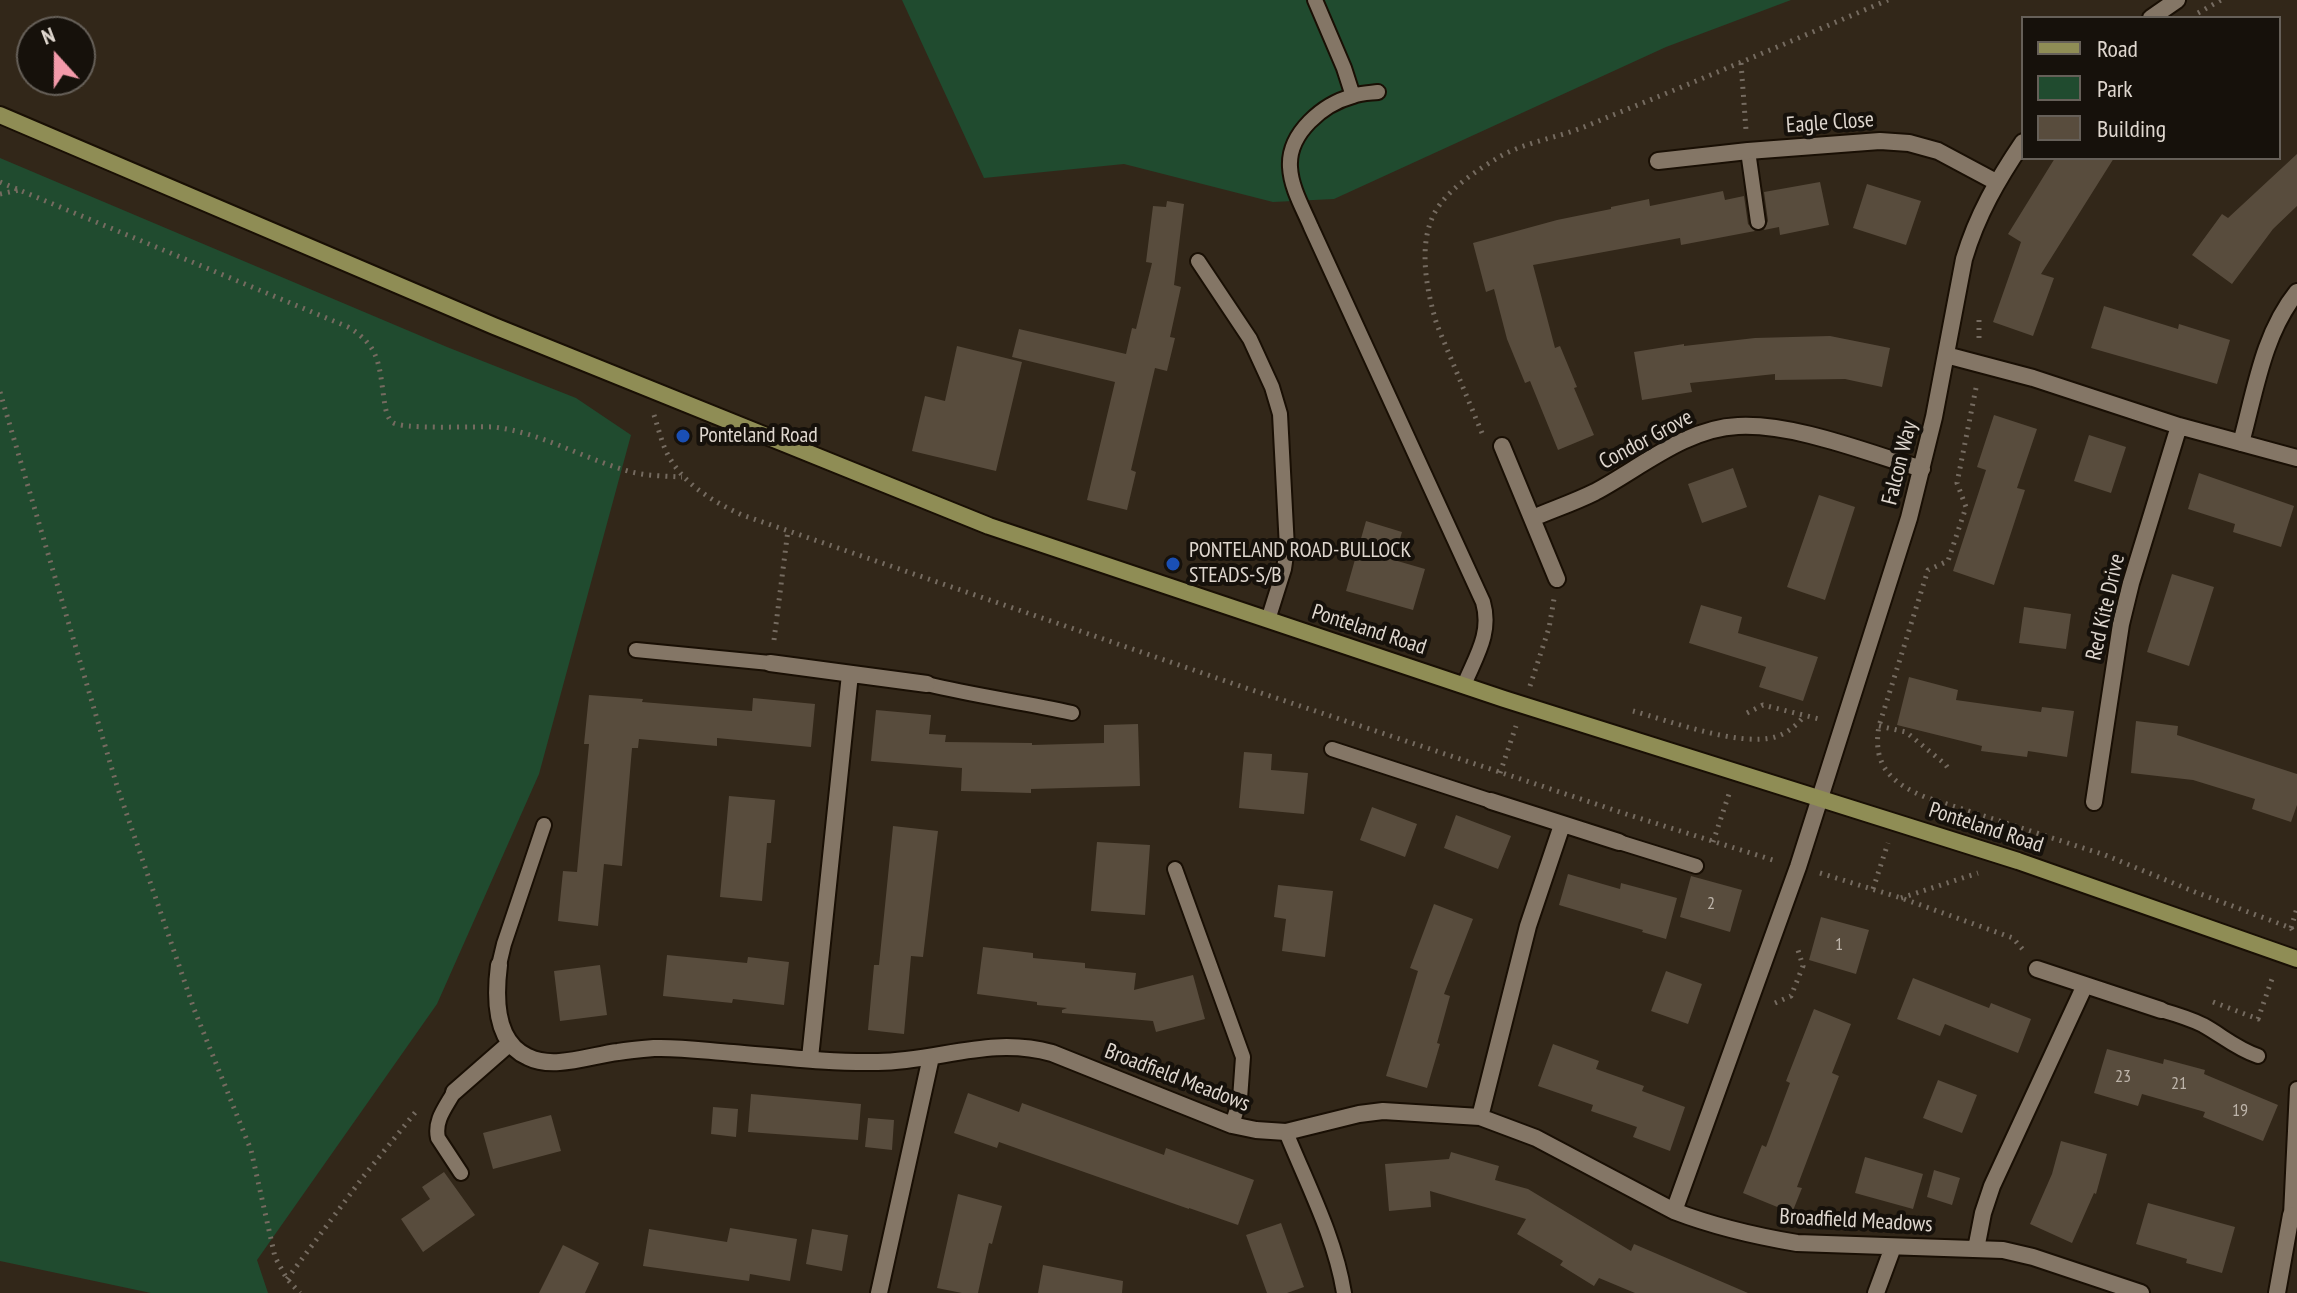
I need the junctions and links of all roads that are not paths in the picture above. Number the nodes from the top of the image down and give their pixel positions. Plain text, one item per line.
1 (1315, 0) edge
2 (2177, 0) edge
3 (2154, 16) edge
4 (1378, 92) dead end
5 (1353, 96) junction
6 (0, 115) edge
7 (2021, 145) edge
8 (1748, 151) junction
9 (1658, 161) dead end
10 (1996, 182) junction
11 (1758, 222) dead end
12 (1198, 261) dead end
13 (2297, 292) edge
14 (1946, 355) junction
15 (2179, 426) junction
16 (2241, 443) junction
17 (1502, 446) road end
18 (2297, 458) edge
19 (1922, 469) junction
20 (1533, 518) junction
21 (1557, 579) road end
22 (1268, 620) junction
23 (636, 650) dead end
24 (772, 656) joint
25 (850, 674) junction
26 (927, 684) joint
27 (1464, 685) junction
28 (1072, 713) dead end
29 (1332, 749) dead end
30 (1819, 798) junction
31 (1491, 801) joint
32 (2094, 802) dead end
33 (544, 825) dead end
34 (1562, 825) junction
35 (1619, 842) joint
36 (1696, 866) dead end
37 (1175, 869) dead end
38 (2289, 957) edge
39 (499, 965) joint
40 (2037, 969) road end
41 (2085, 985) junction
42 (2161, 1010) joint
43 (510, 1043) junction
44 (2258, 1056) dead end
45 (931, 1057) junction
46 (810, 1058) junction
47 (2297, 1089) edge
48 (454, 1092) joint
49 (1480, 1117) junction
50 (1232, 1125) junction
51 (1286, 1132) junction
52 (461, 1173) dead end
53 (1674, 1211) junction
54 (2291, 1215) joint
55 (1893, 1247) junction
56 (1976, 1249) junction
57 (879, 1293) edge
58 (1344, 1293) edge
59 (1876, 1293) edge
60 (2141, 1293) edge
61 (2277, 1293) edge

1 - 5 lane
2 - 3 street
4 - 5 lane
5 - 27 lane
6 - 22 main road, Ponteland Road
7 - 10 street, Falcon Way
8 - 9 street, Eagle Close
8 - 10 street, Eagle Close
8 - 11 lane
10 - 14 street, Falcon Way
12 - 22 lane
13 - 16 street
14 - 15 street
14 - 19 street, Falcon Way
15 - 16 street
15 - 32 street, Red Kite Drive
16 - 18 street
17 - 20 street
19 - 20 street, Condor Grove
19 - 30 street, Falcon Way
20 - 21 street
22 - 27 main road, Ponteland Road
23 - 24 lane
24 - 25 street
25 - 26 street
25 - 46 street
26 - 28 lane
27 - 30 main road, Ponteland Road
29 - 31 lane
30 - 38 main road, Ponteland Road
30 - 53 street, Falcon Way
31 - 34 street
33 - 39 lane
34 - 35 street
34 - 49 street
35 - 36 lane
37 - 50 lane
39 - 43 street
40 - 41 street
41 - 42 street
41 - 56 street
42 - 44 lane
43 - 46 street, Broadfield Meadows
43 - 48 street
45 - 46 street, Broadfield Meadows
45 - 50 street, Broadfield Meadows
45 - 57 street
47 - 54 lane
48 - 52 lane
49 - 51 street, Broadfield Meadows
49 - 53 street, Broadfield Meadows
50 - 51 street, Broadfield Meadows
51 - 58 lane
53 - 55 street, Broadfield Meadows
54 - 61 street
55 - 56 street, Broadfield Meadows
55 - 59 street
56 - 60 street, Broadfield Meadows

